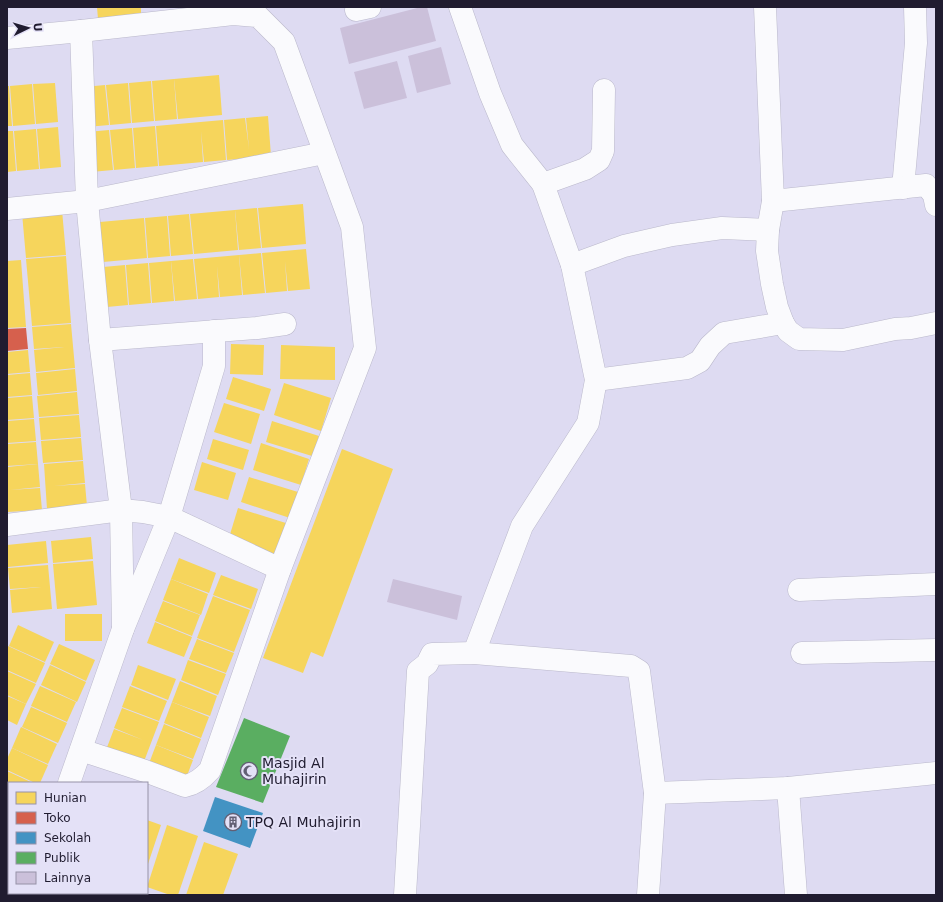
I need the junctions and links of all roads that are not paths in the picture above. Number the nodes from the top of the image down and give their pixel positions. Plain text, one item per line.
1 (460, 7) edge
2 (765, 7) edge
3 (915, 7) edge
4 (81, 31) junction
5 (7, 38) edge
6 (604, 90) dead end
7 (324, 153) junction
8 (543, 184) junction
9 (903, 188) junction
10 (773, 201) junction
11 (87, 202) junction
12 (936, 205) edge
13 (7, 209) edge
14 (768, 230) junction
15 (572, 265) junction
16 (783, 323) junction
17 (936, 323) edge
18 (285, 324) dead end
19 (214, 331) junction
20 (100, 340) junction
21 (596, 380) junction
22 (121, 510) junction
23 (169, 517) junction
24 (7, 525) edge
25 (280, 569) junction
26 (936, 584) edge
27 (799, 590) dead end
28 (123, 629) junction
29 (936, 650) edge
30 (474, 653) junction
31 (802, 653) dead end
32 (81, 750) junction
33 (936, 760) edge
34 (936, 773) edge
35 (936, 780) edge
36 (69, 782) edge
37 (788, 788) junction
38 (655, 793) junction
39 (405, 895) edge
40 (648, 895) edge
41 (796, 895) edge

1 - 8 street
2 - 10 street
3 - 9 street
4 - 5 street
4 - 7 street
4 - 11 street
6 - 8 street
7 - 11 street
7 - 25 street
8 - 15 street
9 - 10 street
9 - 12 street
10 - 14 street
11 - 13 street
11 - 20 street
14 - 15 street
14 - 16 street
15 - 21 street
16 - 17 street
16 - 21 street
18 - 19 street
19 - 20 street
19 - 23 street
20 - 22 street
21 - 30 street
22 - 23 street
22 - 24 street
22 - 28 street
23 - 25 street
23 - 28 street
25 - 32 street
26 - 27 street
28 - 32 street
29 - 31 street
30 - 38 street
30 - 39 street
32 - 36 street
33 - 34 street
34 - 35 street
34 - 37 street
37 - 38 street
37 - 41 street
38 - 40 street

